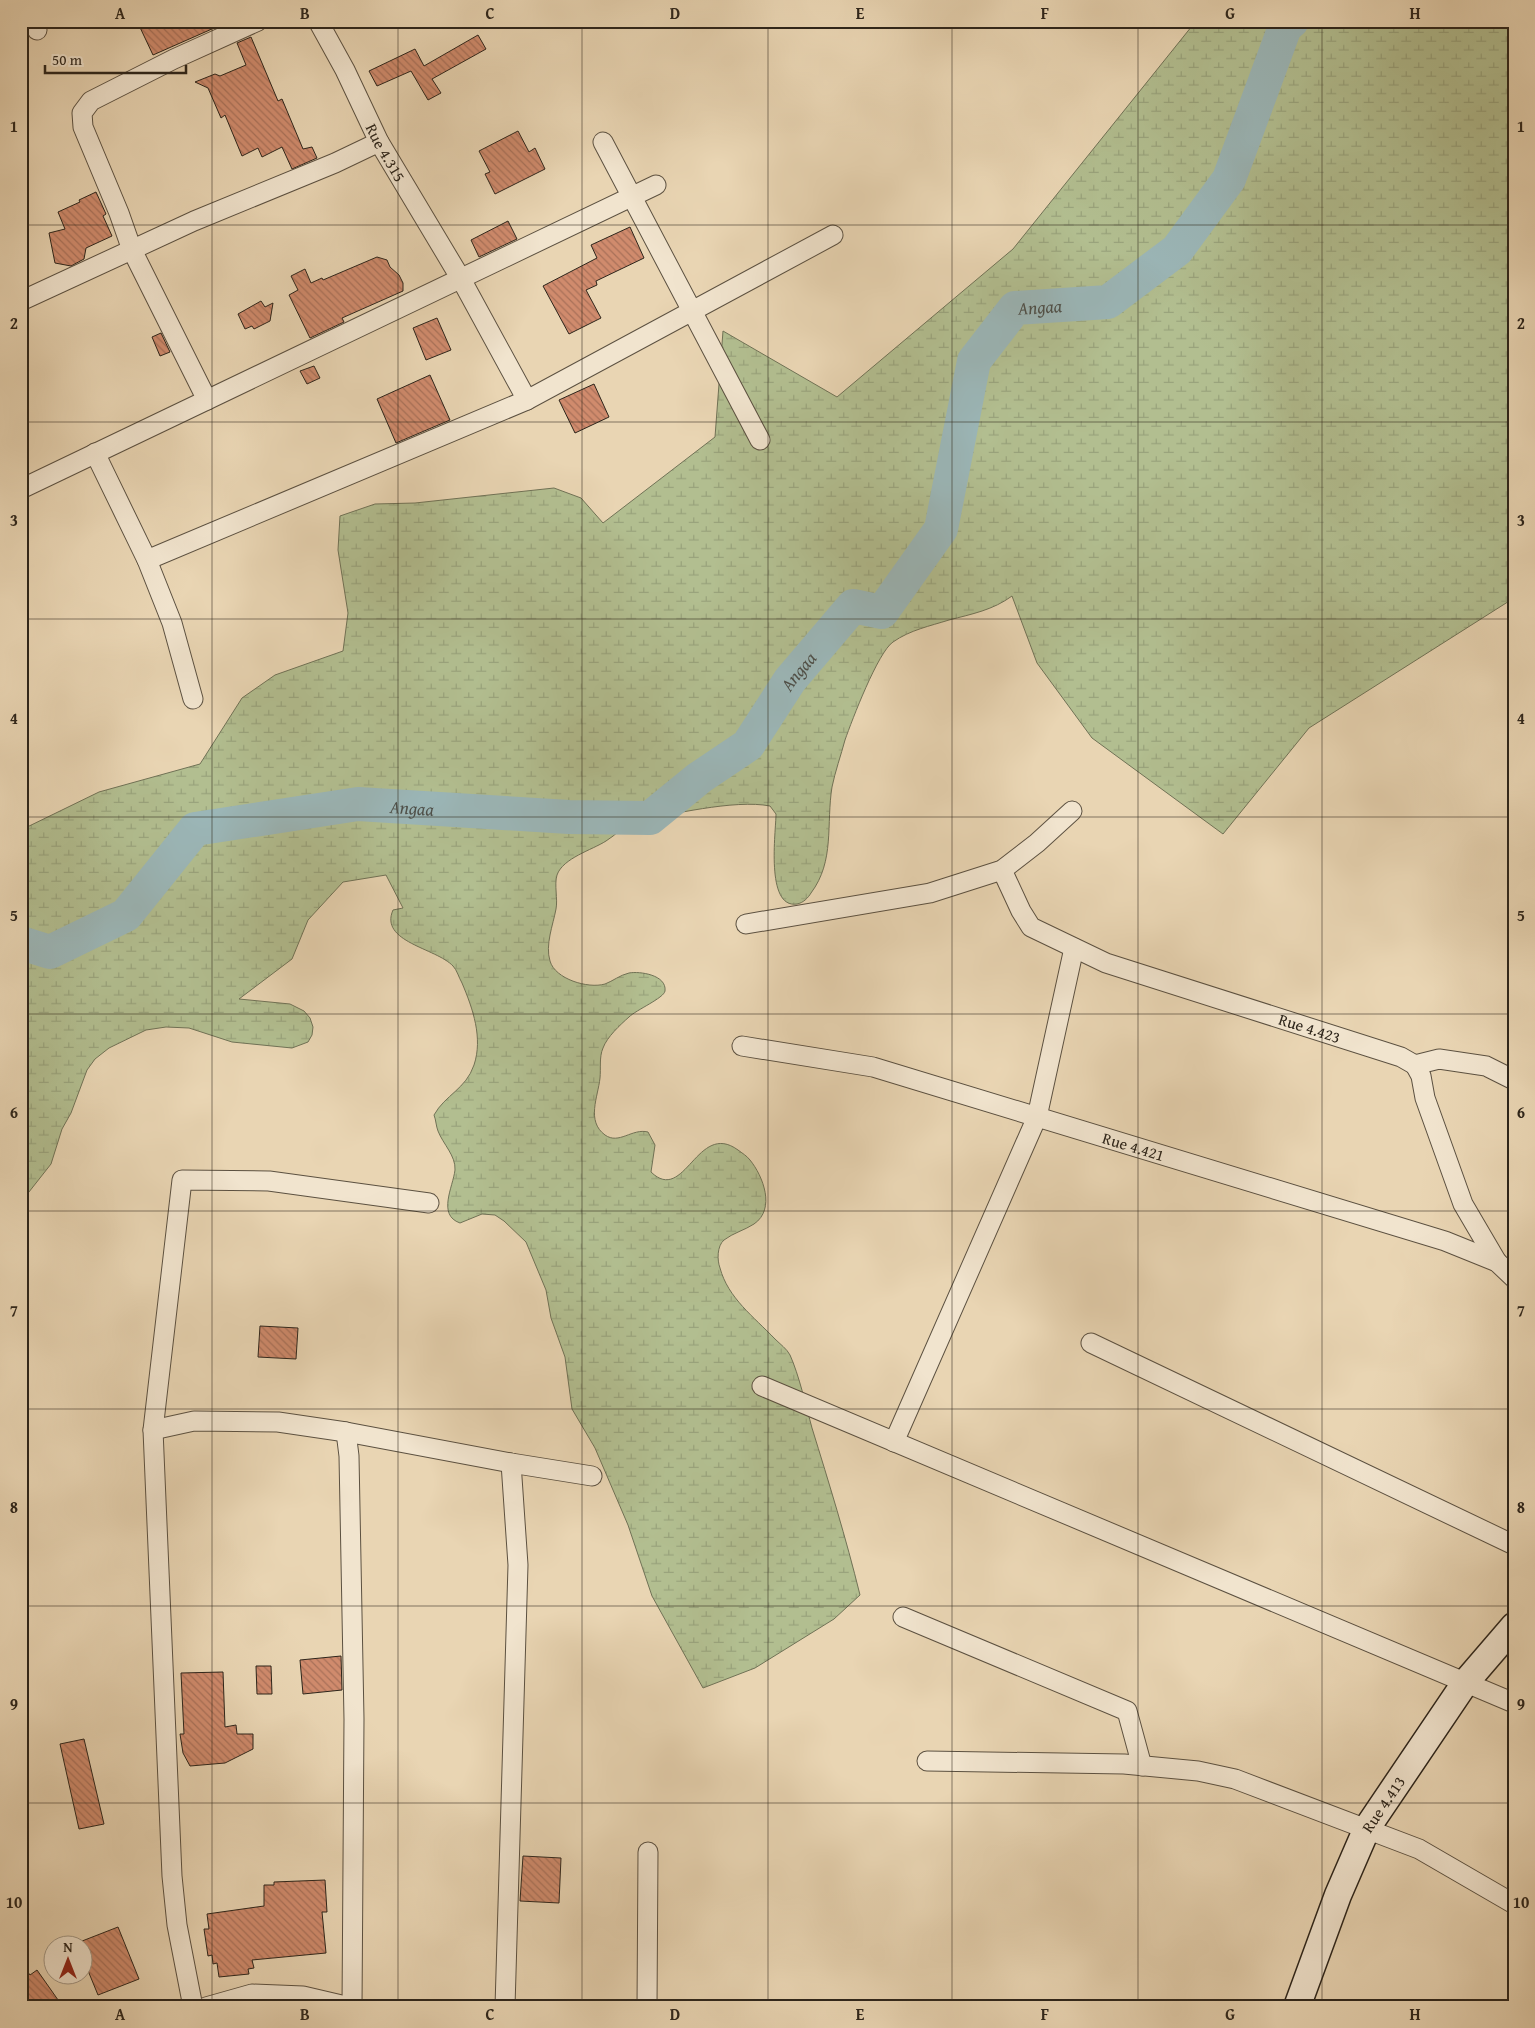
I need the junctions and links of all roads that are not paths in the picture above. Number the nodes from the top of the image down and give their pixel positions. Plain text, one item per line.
1 (258, 21) edge
2 (318, 21) edge
3 (379, 142) junction
4 (603, 142) dead end
5 (656, 185) dead end
6 (631, 197) junction
7 (833, 235) dead end
8 (132, 250) junction
9 (461, 279) junction
10 (21, 301) edge
11 (691, 311) junction
12 (207, 400) junction
13 (527, 400) junction
14 (760, 440) dead end
15 (95, 453) junction
16 (21, 488) edge
17 (147, 560) junction
18 (193, 699) dead end
19 (1072, 811) dead end
20 (1002, 870) junction
21 (746, 924) dead end
22 (1074, 948) junction
23 (742, 1046) dead end
24 (1415, 1066) junction
25 (1514, 1080) edge
26 (1037, 1116) junction
27 (429, 1203) dead end
28 (1497, 1262) junction
29 (1514, 1278) edge
30 (1091, 1342) dead end
31 (762, 1386) dead end
32 (153, 1430) junction
33 (346, 1432) junction
34 (894, 1442) junction
35 (511, 1463) junction
36 (592, 1476) dead end
37 (1514, 1545) edge
38 (903, 1618) dead end
39 (1514, 1626) edge
40 (1465, 1682) junction
41 (1514, 1703) edge
42 (928, 1761) dead end
43 (1142, 1766) junction
44 (1368, 1828) junction
45 (648, 1852) dead end
46 (1514, 1904) edge
47 (193, 2007) edge
48 (206, 2007) edge
49 (351, 2007) edge
50 (505, 2007) edge
51 (647, 2007) edge
52 (1297, 2007) edge

1 - 8 street
2 - 3 street, Rue 4.315
3 - 8 street
3 - 9 street, Rue 4.315
4 - 6 street
5 - 6 street
6 - 9 street
6 - 11 street
7 - 11 street
8 - 10 street
8 - 12 street
9 - 12 street
9 - 13 street, Rue 4.315
11 - 13 street
11 - 14 street
12 - 15 street
13 - 17 street
15 - 16 street
15 - 17 street
17 - 18 street
19 - 20 street
20 - 21 street
20 - 22 street, Rue 4.423
22 - 24 street, Rue 4.423
22 - 26 street
23 - 26 street, Rue 4.421
24 - 25 street
24 - 28 street
26 - 28 street, Rue 4.421
26 - 34 street
27 - 32 street
28 - 29 street, Rue 4.421
30 - 37 street
31 - 34 street
32 - 33 street
32 - 47 street
33 - 35 street
33 - 49 street
34 - 40 street
35 - 36 street
35 - 50 street
38 - 43 street
39 - 40 street, Rue 4.413
40 - 41 street
40 - 44 street, Rue 4.413
42 - 43 street
43 - 44 street
44 - 46 street
44 - 52 street, Rue 4.413
45 - 51 street
48 - 49 street

